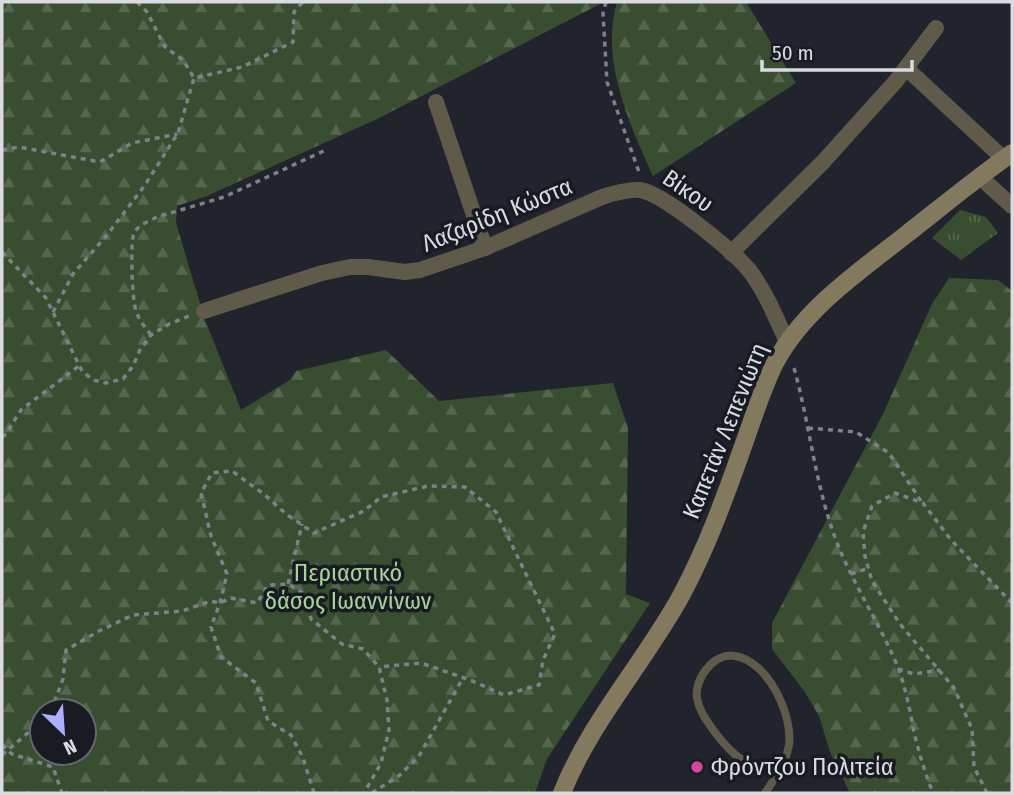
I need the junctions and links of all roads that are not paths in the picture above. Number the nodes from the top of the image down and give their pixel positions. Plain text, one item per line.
1 (936, 29) dead end
2 (906, 68) junction
3 (436, 102) dead end
4 (1008, 156) edge
5 (979, 177) junction
6 (643, 191) joint
7 (1012, 206) edge
8 (485, 248) junction
9 (731, 253) junction
10 (204, 311) road end
11 (787, 342) junction
12 (780, 771) junction
13 (562, 793) edge
14 (765, 793) edge

1 - 2 street
2 - 4 street
2 - 9 street
3 - 8 street
4 - 5 street, Καπετάν Λεπενιώτη
5 - 7 street
5 - 11 street, Καπετάν Λεπενιώτη
6 - 8 street, Λαζαρίδη Κώστα
6 - 9 street, Βίκου
8 - 10 street, Λαζαρίδη Κώστα
9 - 11 street, Βίκου
11 - 13 street, Καπετάν Λεπενιώτη
12 - 12 lane
12 - 14 lane

